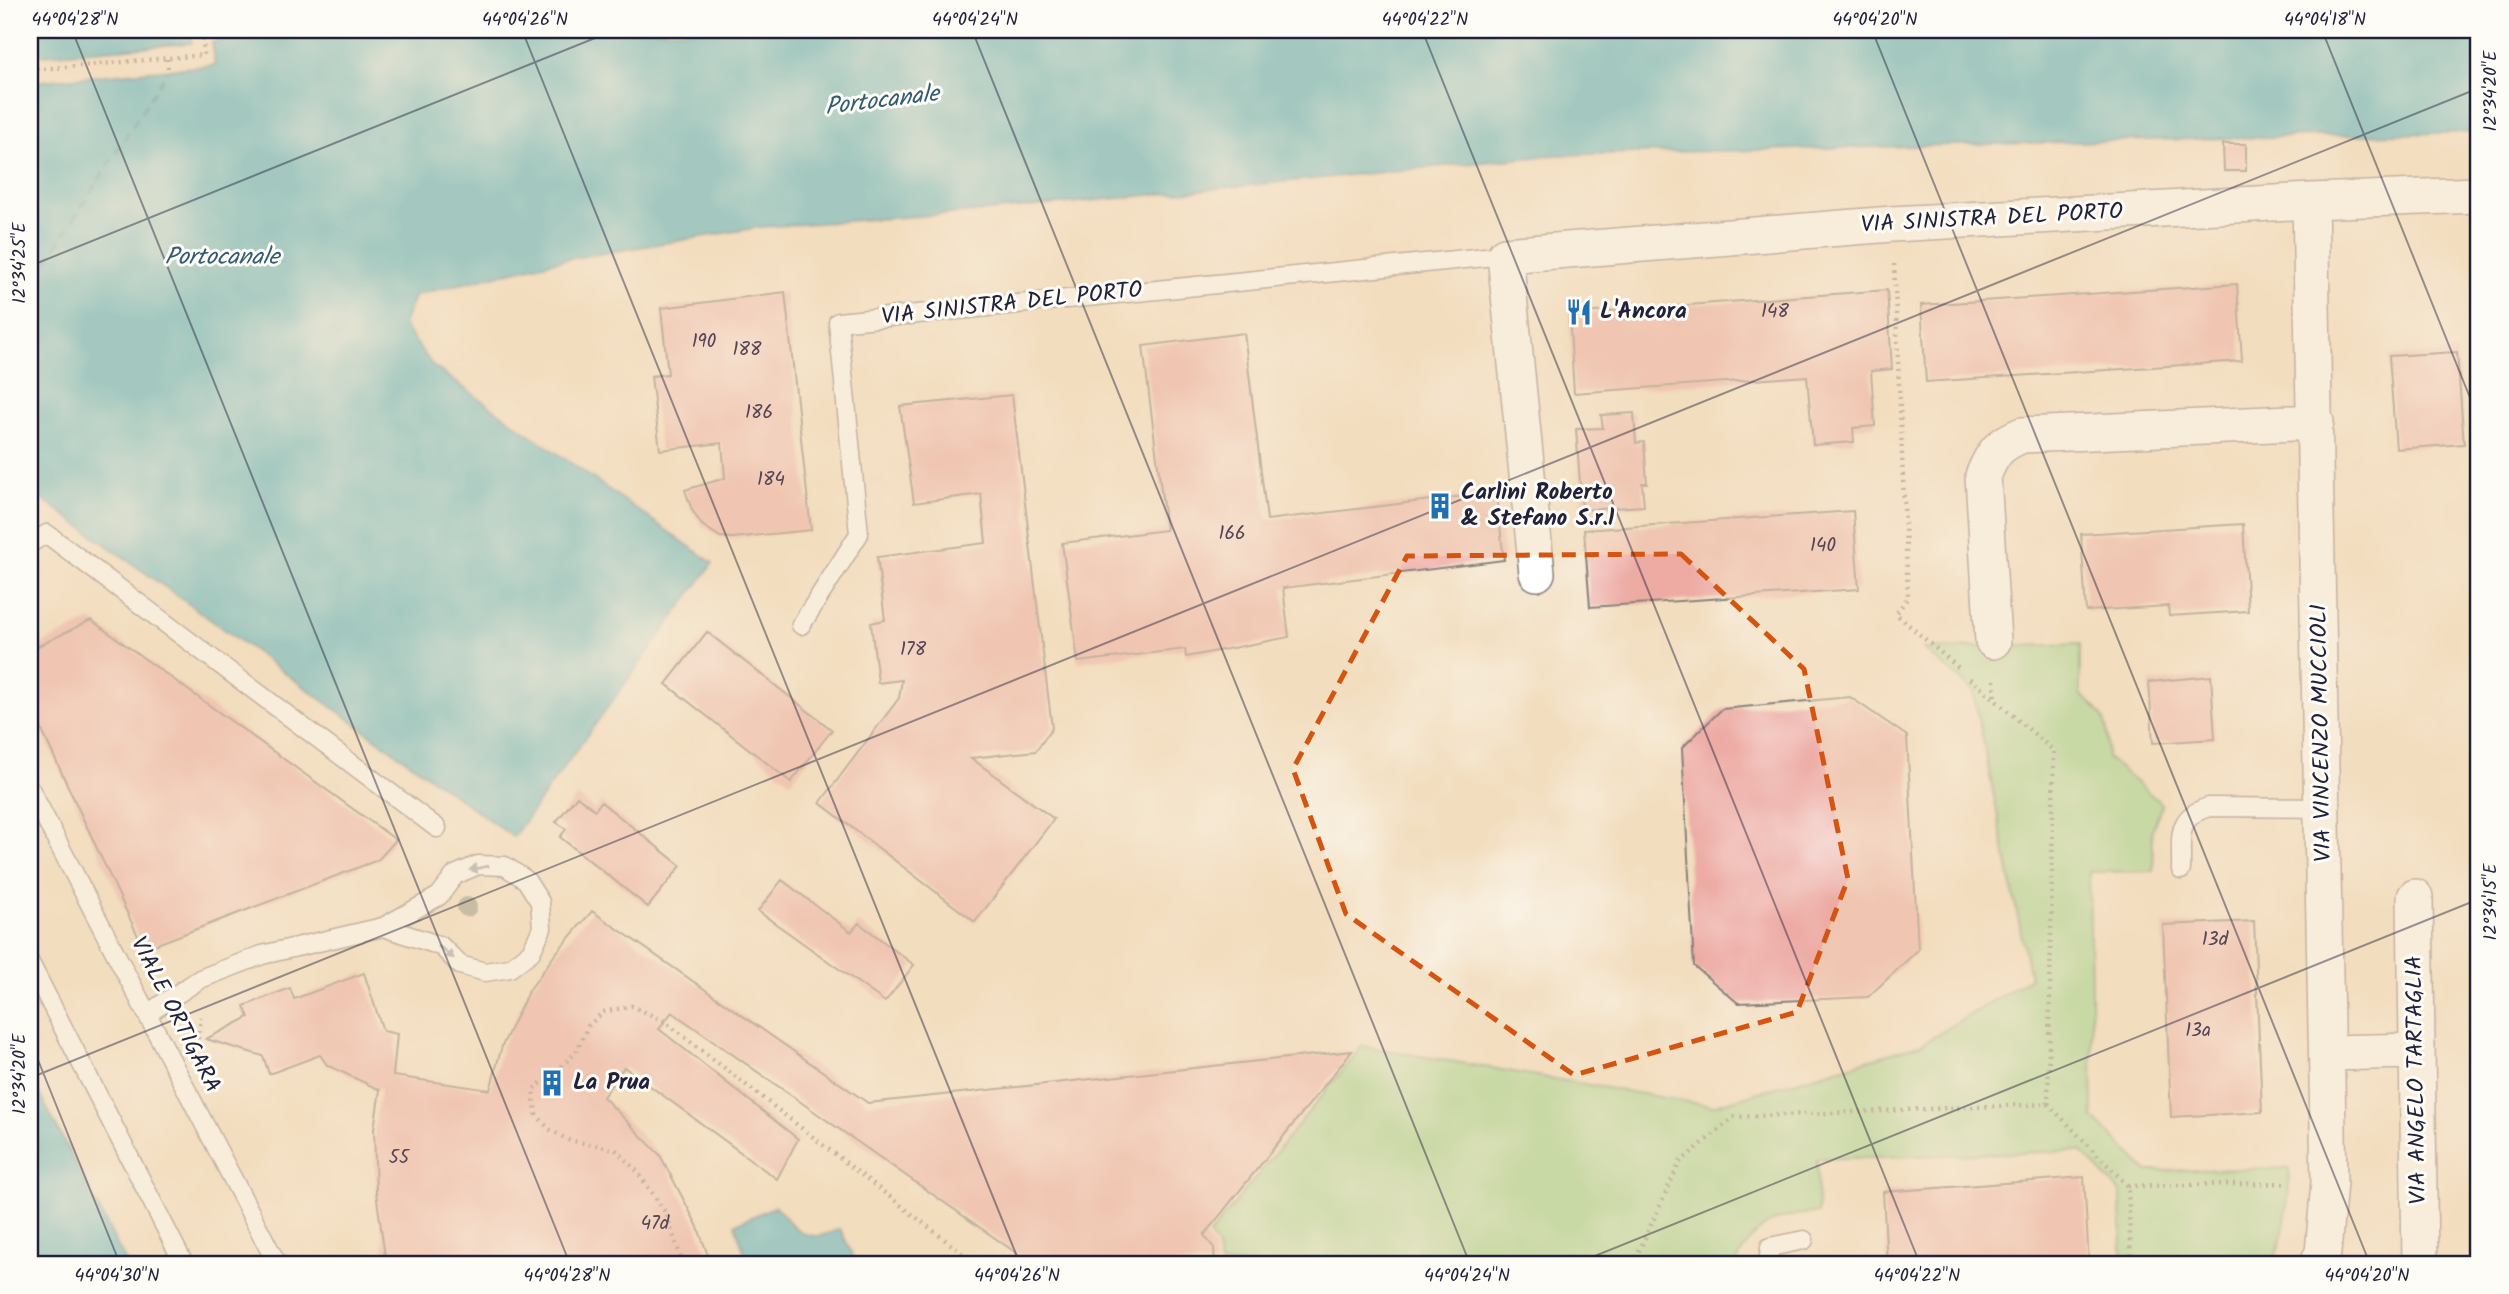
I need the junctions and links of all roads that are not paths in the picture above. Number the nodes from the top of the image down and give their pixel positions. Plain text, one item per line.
1 (2479, 195) edge
2 (2310, 201) junction
3 (1505, 255) junction
4 (2316, 422) junction
5 (30, 543) edge
6 (1537, 573) dead end
7 (802, 625) dead end
8 (1993, 641) dead end
9 (30, 789) edge
10 (2323, 808) junction
11 (438, 828) dead end
12 (2181, 870) dead end
13 (2415, 897) dead end
14 (383, 927) junction
15 (30, 963) edge
16 (147, 1014) junction
17 (2417, 1051) junction
18 (2327, 1053) junction
19 (1804, 1240) dead end
20 (184, 1264) edge
21 (277, 1264) edge
22 (1768, 1264) edge
23 (2317, 1264) edge
24 (2420, 1264) edge

1 - 2 street, VIA SINISTRA DEL PORTO
2 - 3 street, VIA SINISTRA DEL PORTO
2 - 4 street, VIA VINCENZO MUCCIOLI
3 - 6 street
3 - 7 lane, VIA SINISTRA DEL PORTO
4 - 8 street
4 - 10 street, VIA VINCENZO MUCCIOLI
5 - 11 lane
9 - 16 lane, VIALE ORTIGARA
10 - 12 lane
10 - 18 street, VIA VINCENZO MUCCIOLI
13 - 17 street, VIA ANGELO TARTAGLIA
14 -> 14 lane
14 - 16 lane
15 - 20 lane
16 - 21 lane, VIALE ORTIGARA
17 - 18 street
17 - 24 street, VIA ANGELO TARTAGLIA
18 - 23 street, VIA VINCENZO MUCCIOLI
19 - 22 lane

